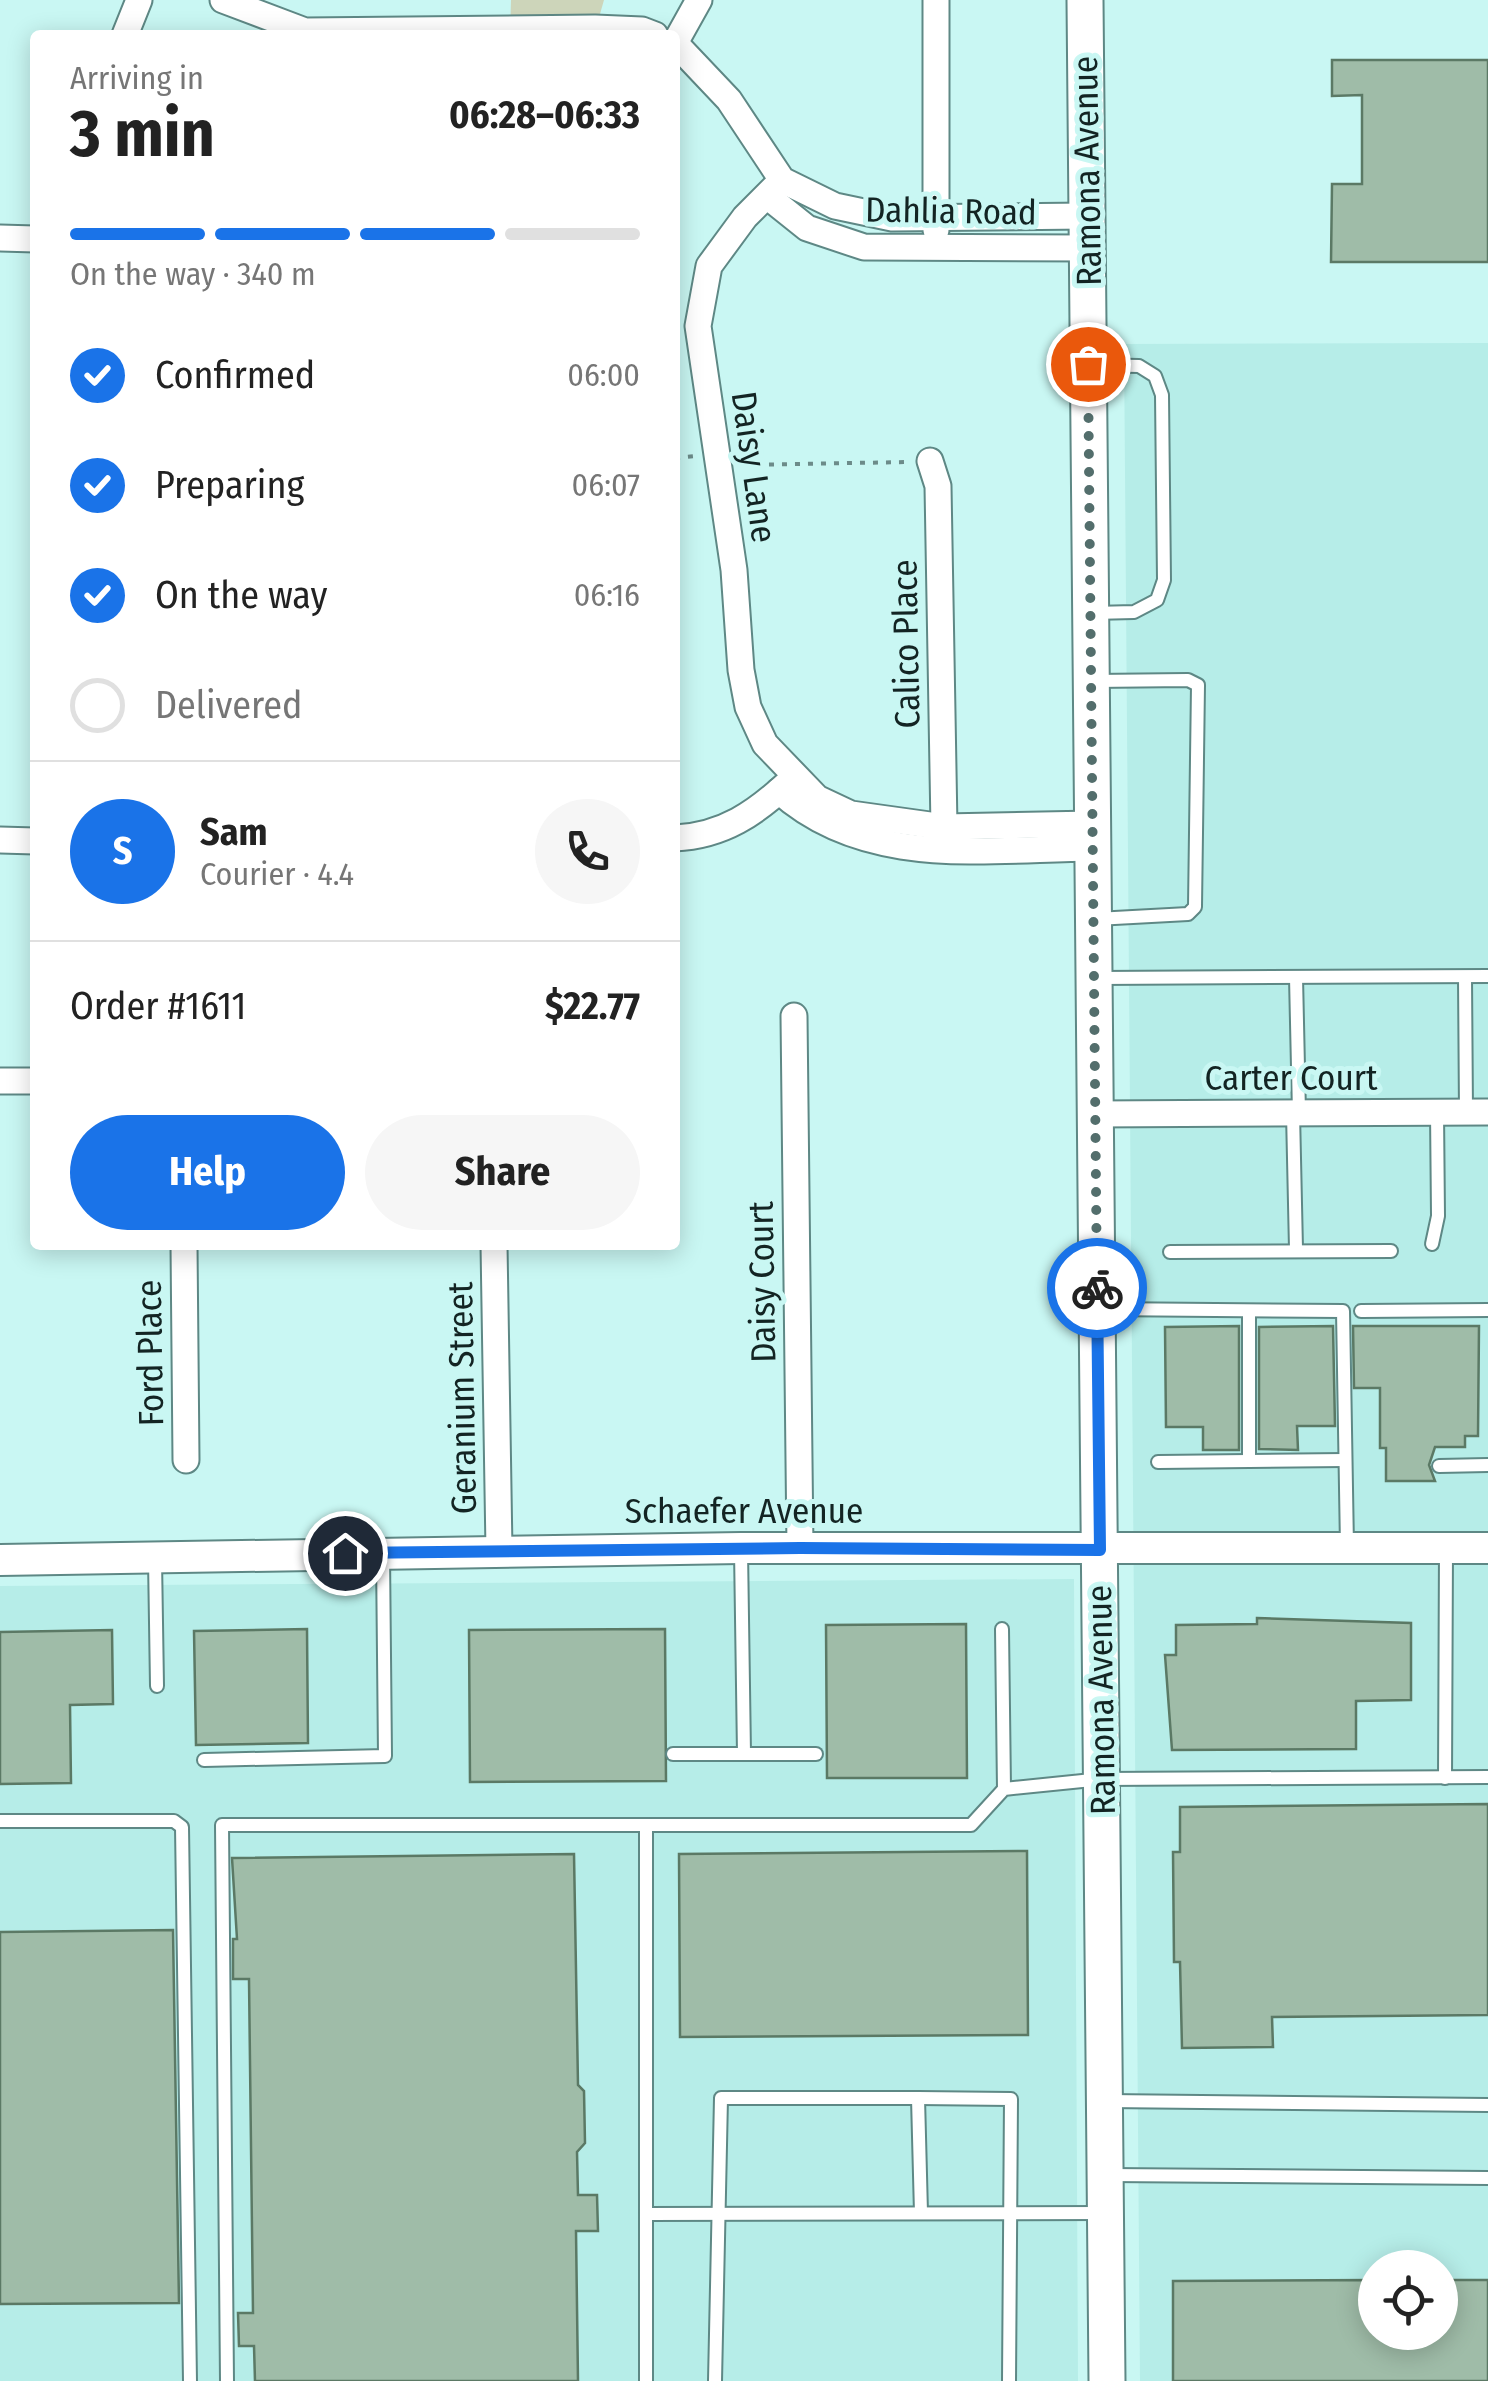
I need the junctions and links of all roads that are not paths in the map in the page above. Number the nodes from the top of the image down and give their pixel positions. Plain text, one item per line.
1 (139, 0) edge
2 (223, 0) edge
3 (698, 0) edge
4 (936, 0) edge
5 (1085, 0) edge
6 (127, 30) edge
7 (302, 30) edge
8 (402, 30) edge
9 (642, 30) edge
10 (680, 34) edge
11 (680, 48) edge
12 (775, 188) junction
13 (936, 217) junction
14 (1088, 232) junction
15 (0, 238) edge
16 (30, 239) edge
17 (936, 248) junction
18 (1088, 364) junction
19 (930, 461) road end
20 (1090, 612) junction
21 (1091, 681) junction
22 (786, 784) junction
23 (944, 827) junction
24 (1093, 836) junction
25 (680, 837) edge
26 (0, 840) edge
27 (30, 841) edge
28 (1094, 919) junction
29 (1488, 976) edge
30 (1296, 977) junction
31 (1464, 977) junction
32 (1094, 978) junction
33 (794, 1016) dead end
34 (0, 1081) edge
35 (30, 1081) edge
36 (1436, 1112) junction
37 (1477, 1112) edge
38 (1296, 1113) junction
39 (1094, 1114) junction
40 (1432, 1244) dead end
41 (1296, 1249) junction
42 (184, 1250) edge
43 (494, 1250) edge
44 (1390, 1251) dead end
45 (1170, 1252) dead end
46 (1097, 1309) junction
47 (1361, 1310) dead end
48 (1488, 1310) edge
49 (1249, 1312) junction
50 (186, 1460) dead end
51 (1346, 1460) junction
52 (1249, 1461) junction
53 (1158, 1462) dead end
54 (1488, 1465) edge
55 (1439, 1466) dead end
56 (741, 1548) junction
57 (800, 1548) junction
58 (1348, 1548) junction
59 (1446, 1548) junction
60 (1488, 1548) edge
61 (499, 1550) junction
62 (1100, 1550) junction
63 (384, 1552) junction
64 (155, 1556) junction
65 (0, 1560) edge
66 (1002, 1630) dead end
67 (158, 1686) dead end
68 (672, 1754) dead end
69 (744, 1754) junction
70 (816, 1754) dead end
71 (204, 1760) dead end
72 (1444, 1778) junction
73 (1488, 1778) edge
74 (1102, 1780) junction
75 (1004, 1789) junction
76 (0, 1820) edge
77 (646, 1825) junction
78 (918, 2098) junction
79 (1104, 2100) junction
80 (1488, 2105) edge
81 (1105, 2176) junction
82 (1488, 2178) edge
83 (922, 2213) junction
84 (1013, 2213) junction
85 (1105, 2213) junction
86 (646, 2214) junction
87 (718, 2214) junction
88 (190, 2381) edge
89 (227, 2381) edge
90 (646, 2381) edge
91 (716, 2381) edge
92 (1009, 2381) edge
93 (1106, 2381) edge

1 - 6 street
2 - 7 street
3 - 10 street
4 - 13 street
5 - 14 main road, Ramona Avenue
8 - 9 street
11 - 12 street, Dahlia Road
12 - 13 street, Dahlia Road
12 - 17 street, Dahlia Road
12 - 22 street, Daisy Lane
13 - 14 street, Dahlia Road
13 - 17 street
14 - 17 street, Dahlia Road
14 - 18 main road, Ramona Avenue
15 - 16 street
18 - 20 main road, Ramona Avenue
18 - 20 lane
19 - 23 street, Calico Place
20 - 21 main road, Ramona Avenue
21 - 24 main road, Ramona Avenue
21 - 28 lane
22 - 23 street
22 - 24 street
22 - 25 street
23 - 24 street
24 - 28 main road, Ramona Avenue
26 - 27 street
28 - 32 main road, Ramona Avenue
29 - 31 lane
30 - 31 lane
30 - 32 lane
30 - 38 lane
31 - 37 lane
32 - 39 main road, Ramona Avenue
33 - 57 street, Daisy Court
34 - 35 street
36 - 37 street, Carter Court
36 - 38 street, Carter Court
36 - 40 lane
38 - 39 street, Carter Court
38 - 41 lane
39 - 46 main road, Ramona Avenue
41 - 44 lane
41 - 45 lane
42 - 50 street, Ford Place
43 - 61 street, Geranium Street
46 - 49 lane
46 - 62 main road, Ramona Avenue
47 - 48 lane
49 - 51 lane
49 - 52 lane
51 - 52 lane
51 - 58 lane
52 - 53 lane
54 - 55 lane
56 - 57 street, Schaefer Avenue
56 - 61 street, Schaefer Avenue
56 - 69 lane
57 - 62 street, Schaefer Avenue
58 - 59 street, Schaefer Avenue
58 - 62 street, Schaefer Avenue
59 - 60 street, Schaefer Avenue
59 - 72 lane
61 - 63 street, Schaefer Avenue
62 - 74 main road, Ramona Avenue
63 - 64 street, Schaefer Avenue
63 - 71 lane
64 - 65 street, Schaefer Avenue
64 - 67 lane
66 - 75 lane
68 - 69 lane
69 - 70 lane
72 - 73 lane
72 - 74 lane
74 - 75 lane
74 - 79 main road, Ramona Avenue
75 - 77 lane
76 - 88 lane
77 - 86 lane
77 - 89 lane
78 - 83 lane
78 - 84 lane
78 - 87 lane
79 - 80 lane
79 - 81 main road, Ramona Avenue
81 - 82 lane
81 - 85 main road, Ramona Avenue
83 - 84 lane
83 - 87 lane
84 - 85 lane
84 - 92 lane
85 - 93 main road, Ramona Avenue
86 - 87 lane
86 - 90 lane
87 - 91 lane

